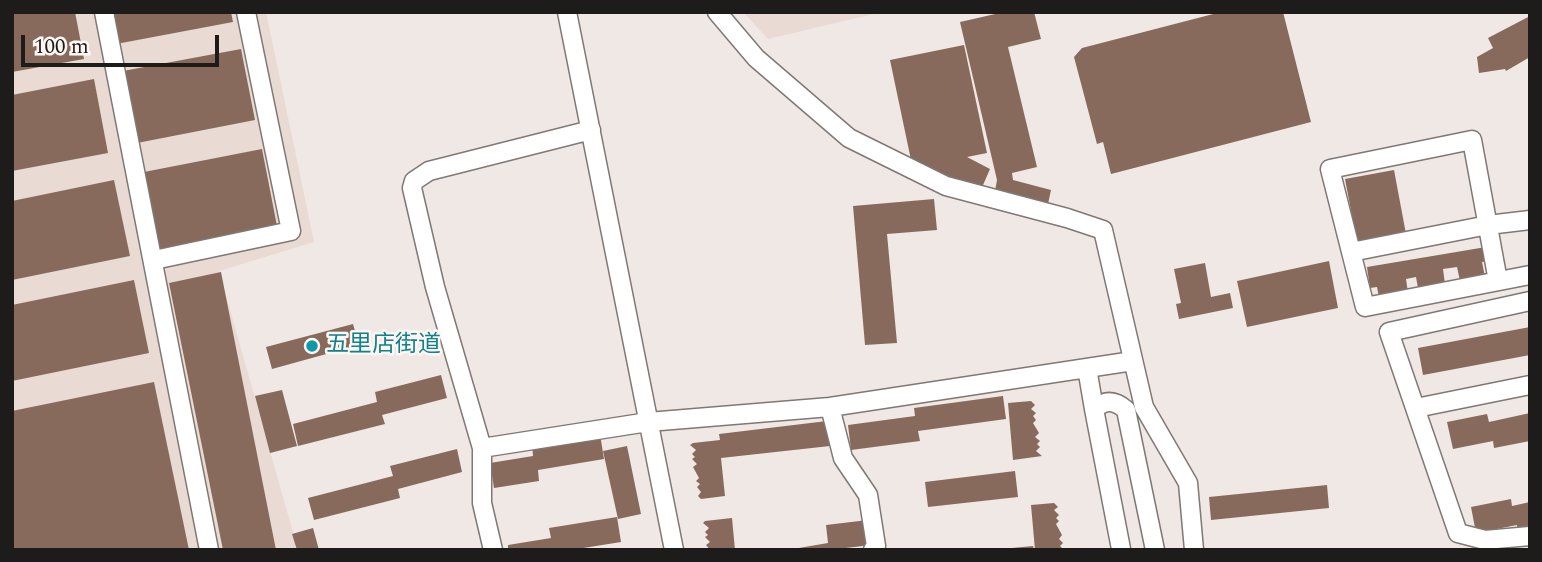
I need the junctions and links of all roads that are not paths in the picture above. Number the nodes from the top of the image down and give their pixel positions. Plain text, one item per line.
1 (104, 12) edge
2 (246, 12) edge
3 (567, 12) edge
4 (717, 12) edge
5 (591, 130) junction
6 (1530, 220) edge
7 (1488, 225) junction
8 (1351, 253) junction
9 (154, 260) junction
10 (1530, 275) edge
11 (1498, 281) junction
12 (1530, 301) edge
13 (1133, 360) junction
14 (1087, 368) junction
15 (1530, 385) edge
16 (830, 407) junction
17 (1094, 408) junction
18 (1416, 408) junction
19 (648, 422) junction
20 (482, 448) junction
21 (1530, 536) edge
22 (209, 550) edge
23 (493, 550) edge
24 (674, 550) edge
25 (873, 550) edge
26 (1121, 550) edge
27 (1154, 550) edge
28 (1194, 550) edge

1 - 9 street
2 - 9 street
3 - 5 street
4 - 13 street
5 - 19 street
5 - 20 street
6 - 7 street
7 - 8 street
7 - 8 street
7 - 11 street
8 - 11 street
9 - 22 street
10 - 11 street
12 - 18 street
13 - 14 street
13 - 28 street
14 - 16 street
14 - 17 street
15 - 18 street
16 - 19 street
16 - 25 street
17 - 26 street
17 - 27 street
18 - 21 street
19 - 20 street
19 - 24 street
20 - 23 street

